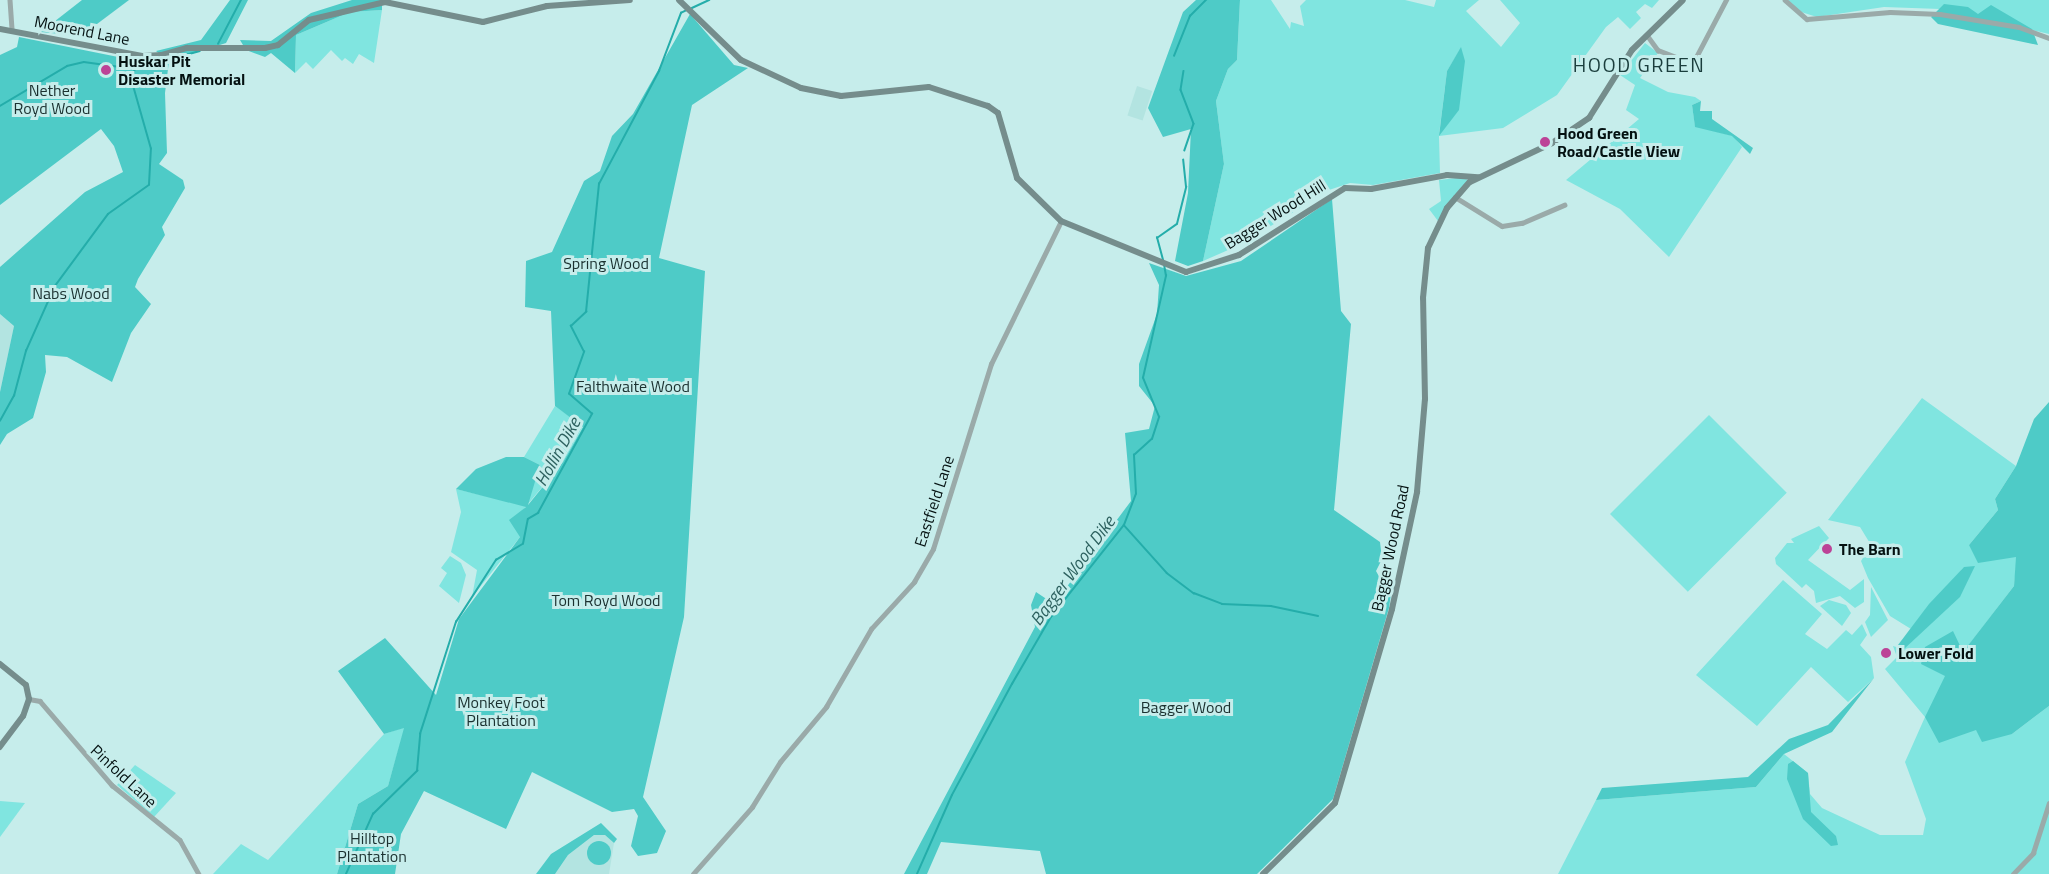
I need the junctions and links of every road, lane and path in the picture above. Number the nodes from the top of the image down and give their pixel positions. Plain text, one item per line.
1 (10, 0) edge
2 (630, 0) edge
3 (680, 0) edge
4 (1683, 0) edge
5 (1726, 0) edge
6 (1785, 0) edge
7 (0, 29) edge
8 (12, 31) junction
9 (1647, 35) junction
10 (2049, 38) edge
11 (1478, 177) junction
12 (1455, 197) junction
13 (1564, 205) dead end
14 (1060, 221) junction
15 (0, 664) edge
16 (29, 699) junction
17 (0, 747) edge
18 (2049, 803) edge
19 (199, 874) edge
20 (693, 874) edge
21 (1263, 874) edge
22 (2013, 874) edge

1 - 8 street
2 - 8 street, Moorend Lane
3 - 14 street
4 - 9 street
5 - 9 street
6 - 10 street
7 - 8 street, Moorend Lane
9 - 11 street
11 - 12 street
11 - 14 street, Bagger Wood Hill
12 - 13 street
12 - 21 street, Bagger Wood Road
14 - 20 street, Eastfield Lane
15 - 16 street
16 - 17 street
16 - 19 street, Pinfold Lane
18 - 22 street

